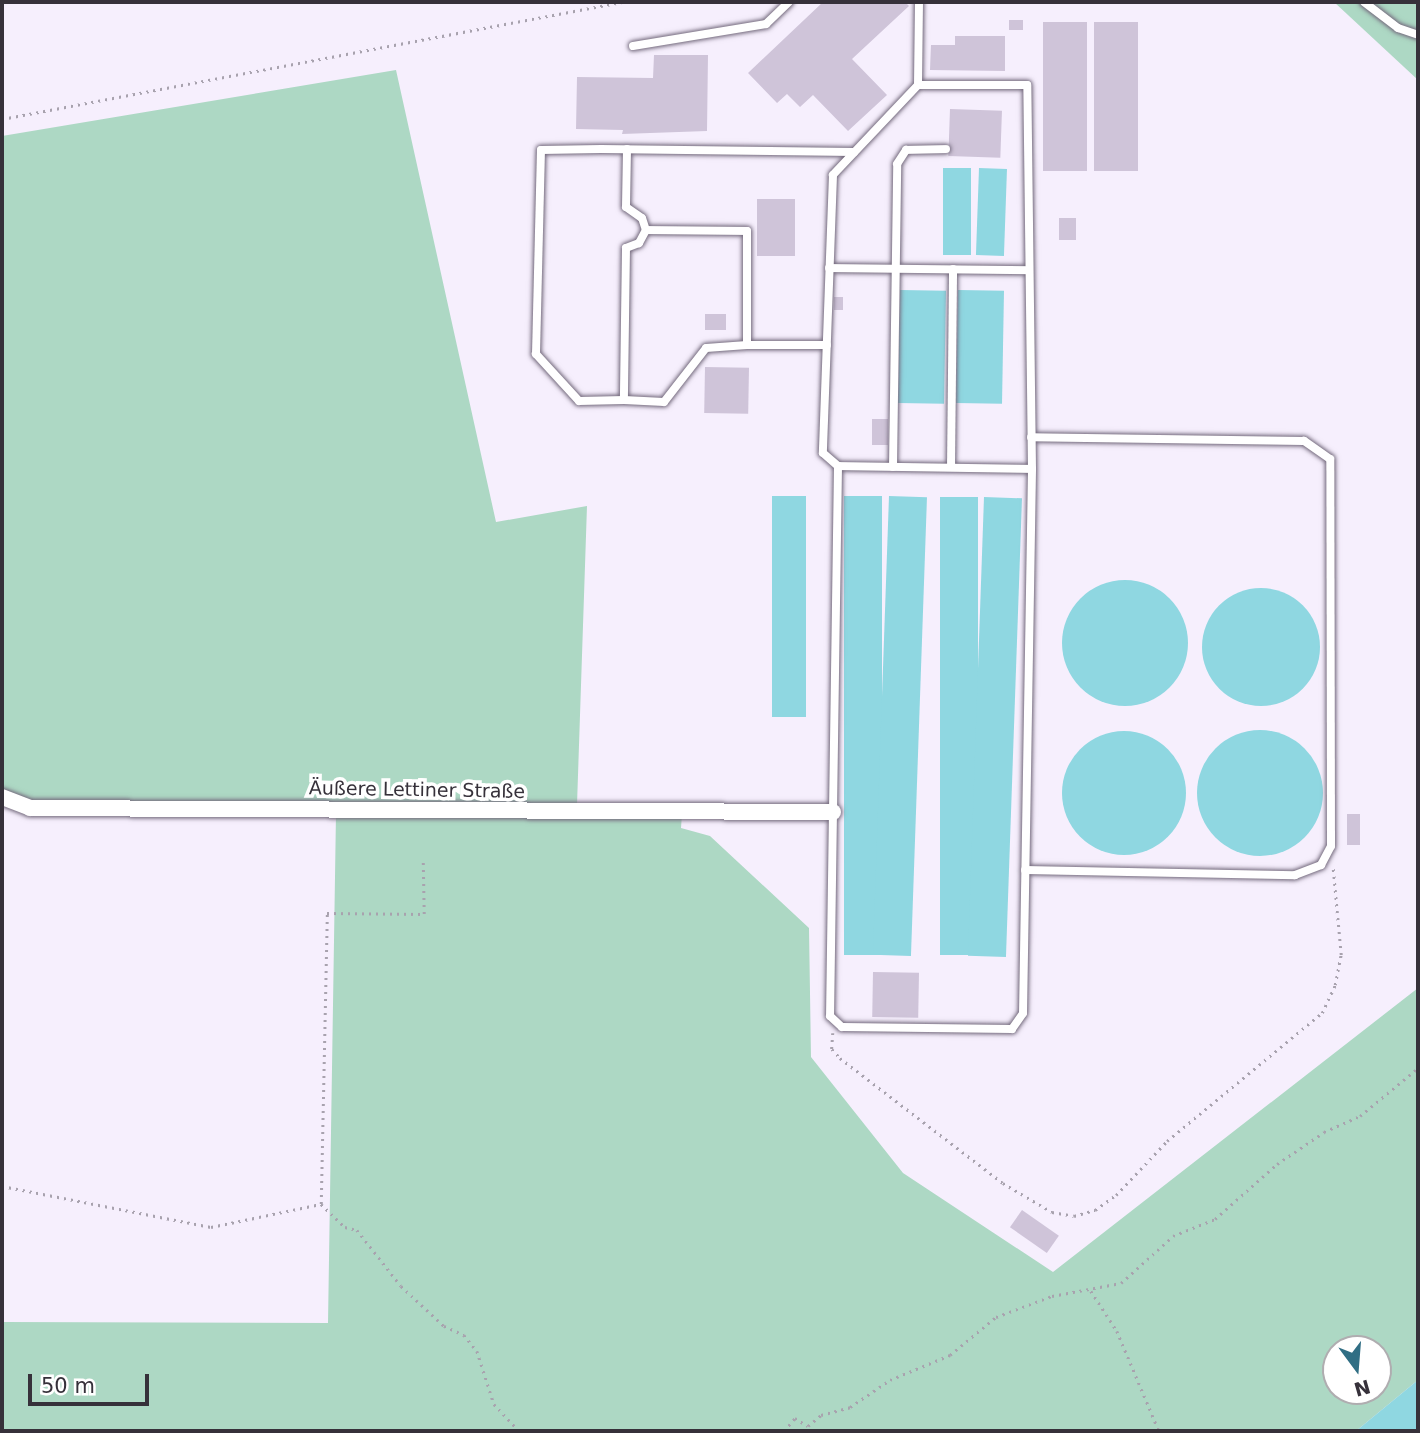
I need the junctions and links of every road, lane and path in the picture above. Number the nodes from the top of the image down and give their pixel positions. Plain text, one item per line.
1 (587, 2) edge
2 (622, 2) edge
3 (789, 2) edge
4 (919, 2) edge
5 (1364, 2) edge
6 (590, 8) junction
7 (1418, 35) edge
8 (633, 46) dead end
9 (918, 85) junction
10 (2, 119) edge
11 (627, 149) junction
12 (946, 149) dead end
13 (854, 152) junction
14 (646, 230) junction
15 (830, 268) junction
16 (895, 269) junction
17 (953, 269) junction
18 (1029, 270) junction
19 (747, 345) junction
20 (827, 345) junction
21 (624, 400) junction
22 (1031, 437) junction
23 (838, 466) junction
24 (893, 467) junction
25 (951, 467) junction
26 (1032, 469) junction
27 (2, 797) edge
28 (834, 812) junction
29 (1331, 846) junction
30 (424, 860) dead end
31 (1025, 870) junction
32 (833, 1023) junction
33 (1418, 1068) edge
34 (2, 1186) edge
35 (321, 1204) junction
36 (1091, 1291) junction
37 (519, 1431) edge
38 (784, 1431) edge
39 (1159, 1431) edge

1 - 6 path
2 - 6 path
3 - 8 lane
4 - 9 lane
5 - 7 lane
6 - 10 path
9 - 13 lane
9 - 18 lane
11 - 13 lane
11 - 14 lane
11 - 21 lane
12 - 16 lane
13 - 15 lane
14 - 19 lane
14 - 21 lane
15 - 16 lane
15 - 20 lane
16 - 17 lane
16 - 24 lane
17 - 18 lane
17 - 25 lane
18 - 22 lane
19 - 20 lane
19 - 21 lane
20 - 23 lane
22 - 26 lane
22 - 29 lane
23 - 24 lane
23 - 28 lane
24 - 25 lane
25 - 26 lane
26 - 31 lane
27 - 28 street, Äußere Lettiner Straße
28 - 32 lane
29 - 31 lane
29 - 32 path
30 - 35 path
31 - 32 lane
33 - 36 path
34 - 35 path
35 - 37 path
36 - 38 path
36 - 39 path

